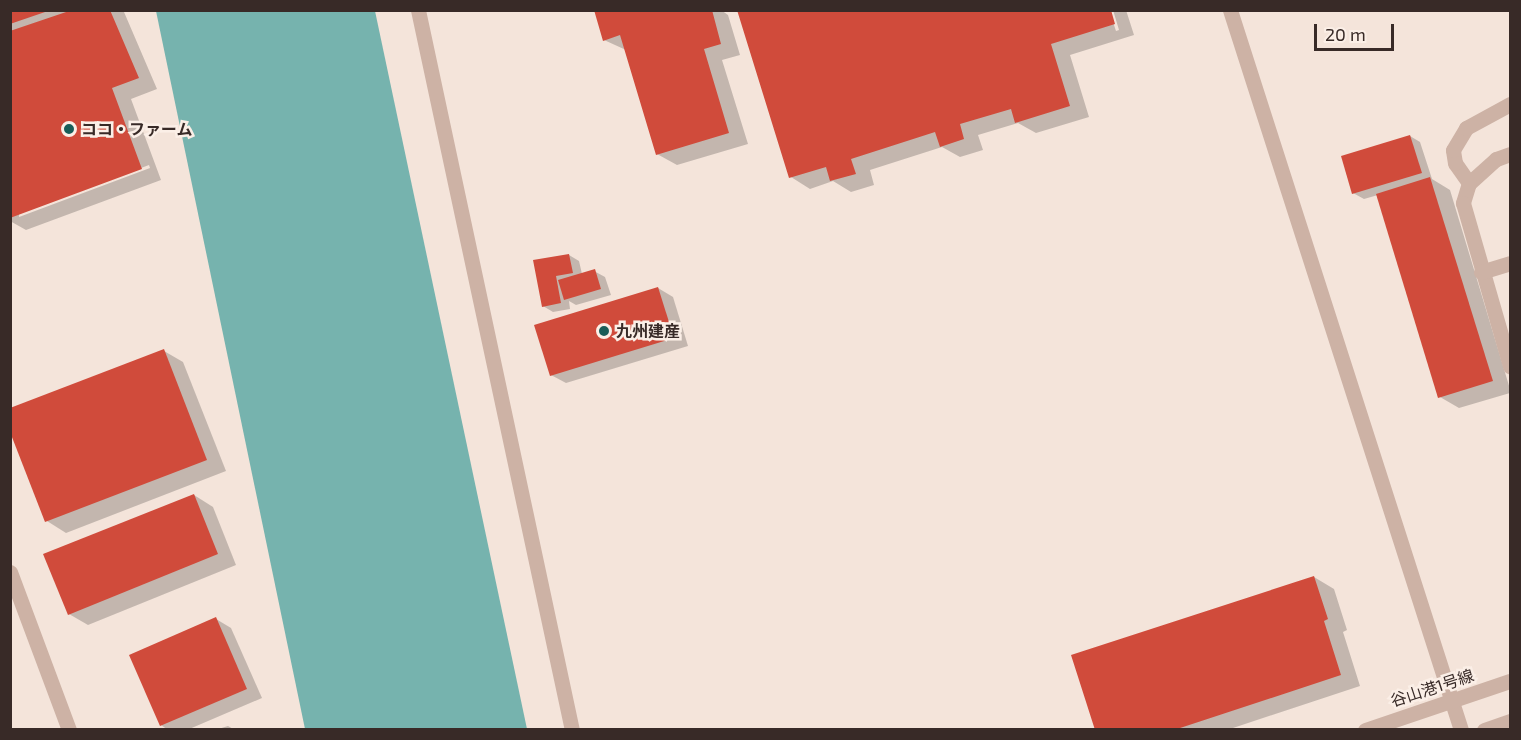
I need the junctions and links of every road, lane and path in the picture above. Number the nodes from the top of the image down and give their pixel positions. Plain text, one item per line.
1 (418, 10) edge
2 (1230, 10) edge
3 (1510, 104) edge
4 (1510, 154) edge
5 (1469, 183) junction
6 (1510, 263) edge
7 (1481, 272) junction
8 (1510, 366) edge
9 (10, 572) edge
10 (1510, 681) edge
11 (1451, 701) junction
12 (1510, 721) edge
13 (69, 729) edge
14 (572, 729) edge
15 (1365, 729) edge
16 (1461, 729) edge
17 (1484, 729) edge

1 - 14 street
2 - 11 street
3 - 5 street
4 - 5 street
5 - 7 street
6 - 7 street
7 - 8 street
9 - 13 street
10 - 11 street, 谷山港1号線
11 - 15 street, 谷山港1号線
11 - 16 street
12 - 17 street

